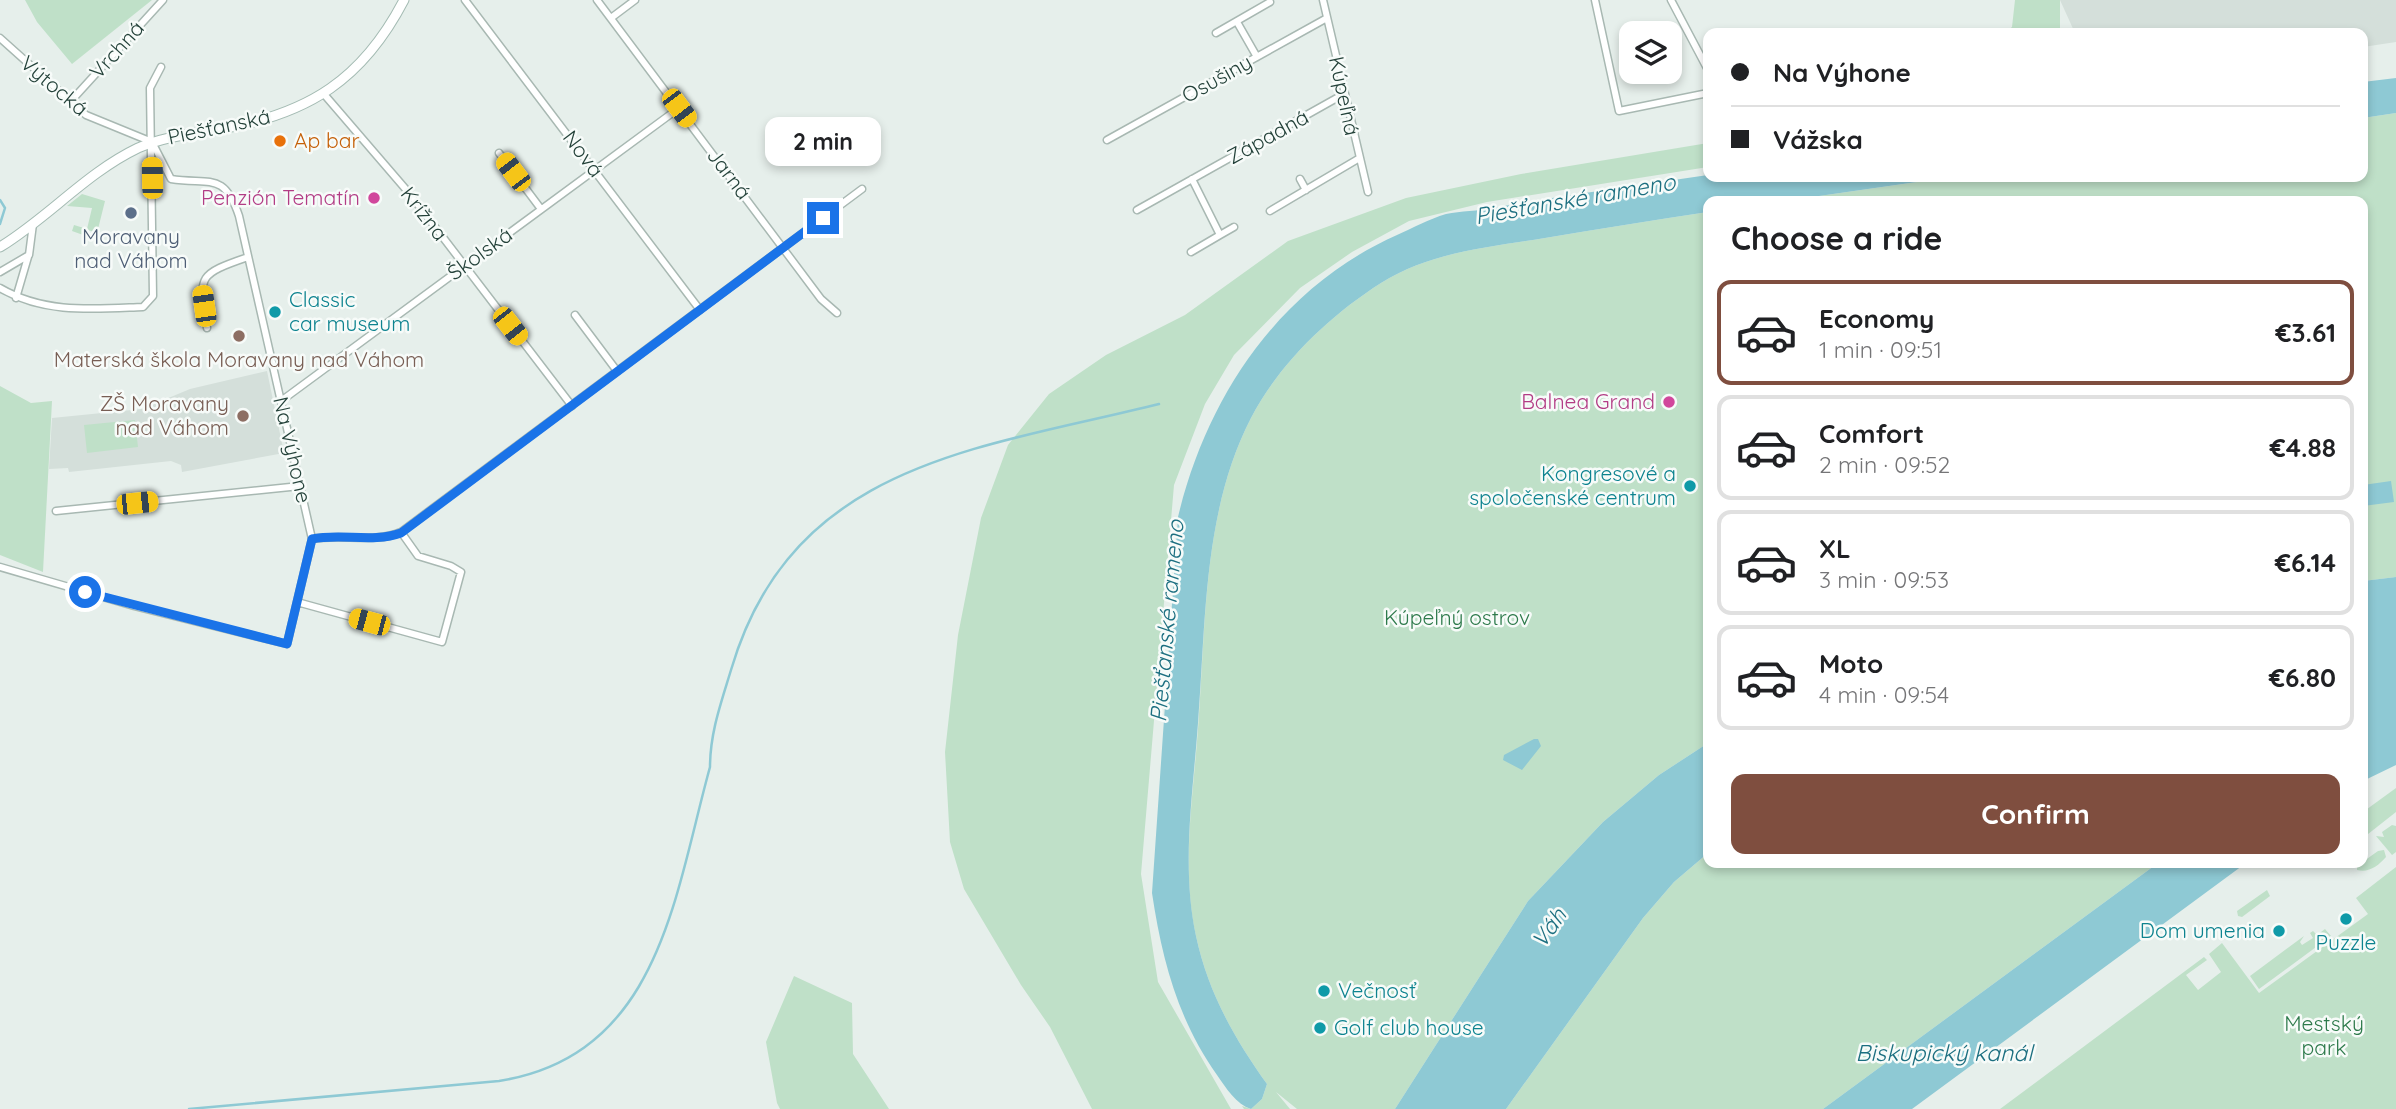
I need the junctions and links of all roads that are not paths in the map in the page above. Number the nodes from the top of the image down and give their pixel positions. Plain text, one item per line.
1 (163, 0) edge
2 (404, 0) edge
3 (465, 0) edge
4 (597, 0) edge
5 (635, 0) edge
6 (1323, 0) edge
7 (1595, 0) edge
8 (1671, 0) edge
9 (1270, 2) dead end
10 (611, 18) junction
11 (1327, 18) junction
12 (1237, 22) junction
13 (1216, 33) dead end
14 (0, 38) edge
15 (1257, 57) junction
16 (1703, 61) edge
17 (161, 67) dead end
18 (323, 93) junction
19 (1344, 94) junction
20 (1703, 94) edge
21 (71, 101) junction
22 (679, 108) junction
23 (1107, 140) dead end
24 (152, 142) junction
25 (499, 153) dead end
26 (1358, 159) junction
27 (595, 170) junction
28 (1300, 178) dead end
29 (1192, 179) junction
30 (862, 189) dead end
31 (1306, 190) junction
32 (1368, 192) dead end
33 (541, 209) junction
34 (1137, 210) dead end
35 (1270, 211) dead end
36 (33, 224) junction
37 (1234, 227) dead end
38 (1220, 235) junction
39 (0, 247) edge
40 (784, 247) junction
41 (1191, 252) dead end
42 (29, 256) junction
43 (248, 257) junction
44 (464, 265) junction
45 (0, 272) edge
46 (0, 288) edge
47 (16, 298) junction
48 (700, 310) junction
49 (837, 313) dead end
50 (575, 315) dead end
51 (207, 328) dead end
52 (617, 371) junction
53 (281, 401) junction
54 (572, 406) junction
55 (300, 486) junction
56 (56, 511) dead end
57 (401, 533) junction
58 (312, 539) junction
59 (0, 567) edge
60 (297, 602) junction

1 - 21 street, Vrchná
2 - 18 main road, Piešťanská
3 - 27 street, Nová
4 - 10 street, Jarná
5 - 10 street
6 - 11 street, Kúpeľná
7 - 20 street
8 - 16 street
9 - 12 street, Osušiny
10 - 22 street, Jarná
11 - 15 street, Osušiny
11 - 19 street, Kúpeľná
12 - 13 street, Osušiny
12 - 15 street
14 - 21 street, Výtocká
15 - 23 street, Osušiny
17 - 24 street
18 - 24 main road, Piešťanská
18 - 44 street, Krížna
19 - 26 street, Kúpeľná
19 - 29 street, Západná
21 - 24 street, Výtocká
22 - 27 street, Školská
22 - 40 street, Jarná
24 - 36 main road, Piešťanská
24 - 43 street, Na Výhone
24 - 47 street
25 - 33 street
26 - 31 street
26 - 32 street, Kúpeľná
27 - 33 street, Školská
27 - 48 street, Nová
28 - 31 street
29 - 34 street, Západná
29 - 38 street
30 - 40 street
31 - 35 street
33 - 44 street, Školská
36 - 39 main road, Piešťanská
36 - 42 street
37 - 38 street
38 - 41 street
40 - 48 street
40 - 49 street, Jarná
42 - 45 street
42 - 47 street
43 - 51 street
43 - 53 street, Na Výhone
44 - 53 street, Školská
44 - 54 street, Krížna
46 - 47 street
48 - 52 street
50 - 52 street
52 - 54 street
53 - 55 street, Na Výhone
54 - 57 street
55 - 56 street
55 - 58 street, Na Výhone
57 - 58 street
57 - 60 street
58 - 60 street, Na Výhone
59 - 60 street, Na Výhone

